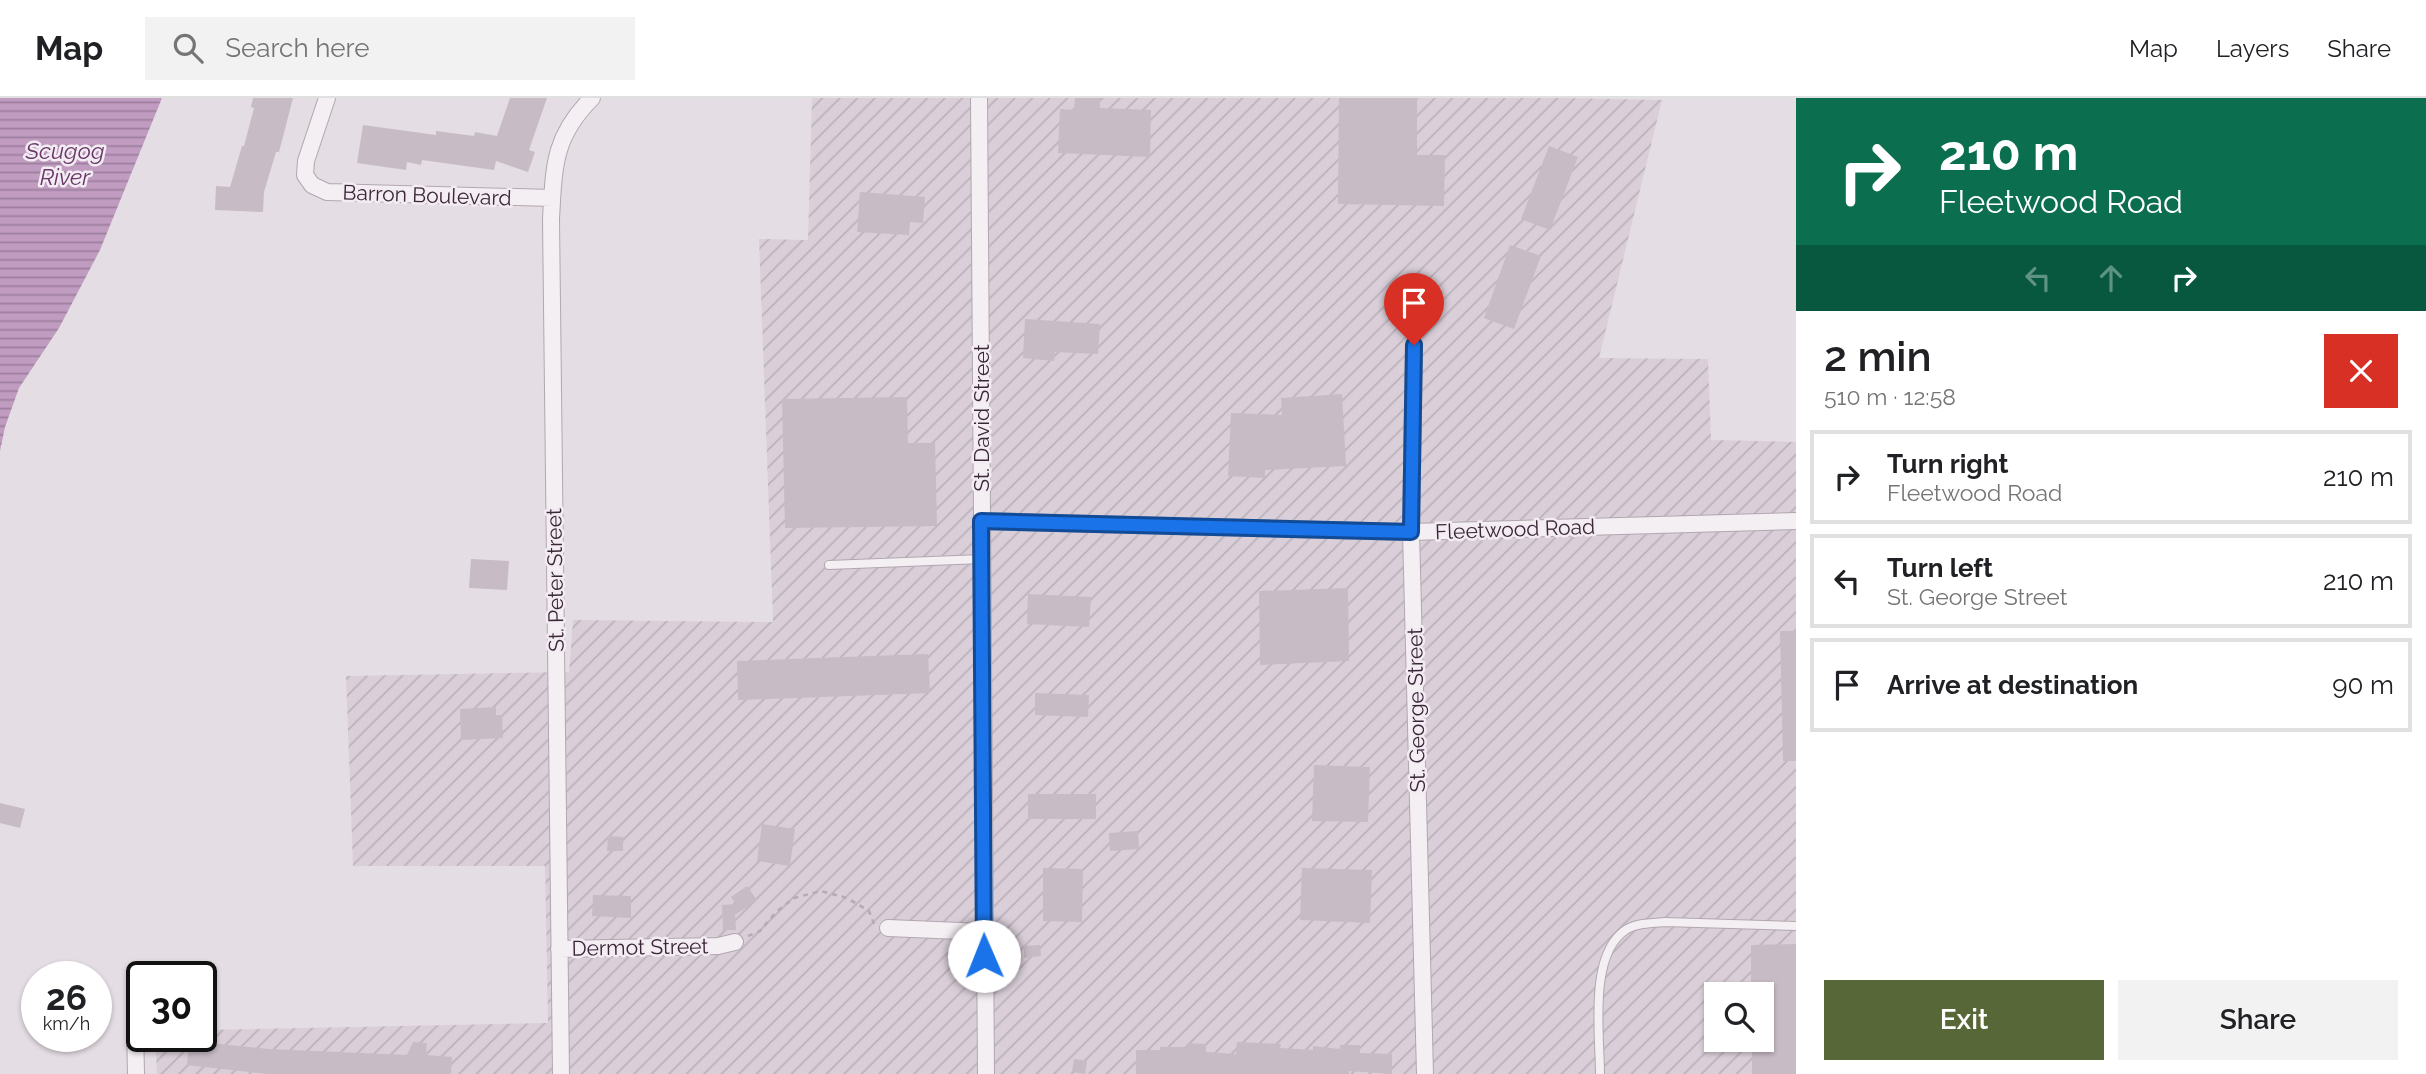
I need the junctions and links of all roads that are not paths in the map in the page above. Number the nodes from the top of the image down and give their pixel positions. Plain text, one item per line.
1 (327, 98) edge
2 (592, 98) edge
3 (979, 98) edge
4 (552, 198) junction
5 (1414, 345) dead end
6 (981, 521) junction
7 (1796, 522) edge
8 (1411, 532) junction
9 (982, 559) junction
10 (829, 565) dead end
11 (1796, 926) edge
12 (888, 928) road end
13 (984, 932) junction
14 (735, 942) road end
15 (559, 949) junction
16 (136, 1052) edge
17 (136, 1074) edge
18 (561, 1074) edge
19 (986, 1074) edge
20 (1425, 1074) edge
21 (1600, 1074) edge

1 - 4 street, Barron Boulevard
2 - 4 street, St. Peter Street
3 - 6 street, St. David Street
4 - 15 street, St. Peter Street
5 - 8 street, St. George Street
6 - 8 street, Fleetwood Road
6 - 9 street, St. David Street
7 - 8 street, Fleetwood Road
8 - 20 street, St. George Street
9 - 10 lane
9 - 13 street, St. David Street
11 - 21 lane
12 - 13 street
13 - 19 street, St. David Street
14 - 15 street, Dermot Street
15 - 18 street, St. Peter Street
16 - 17 street

